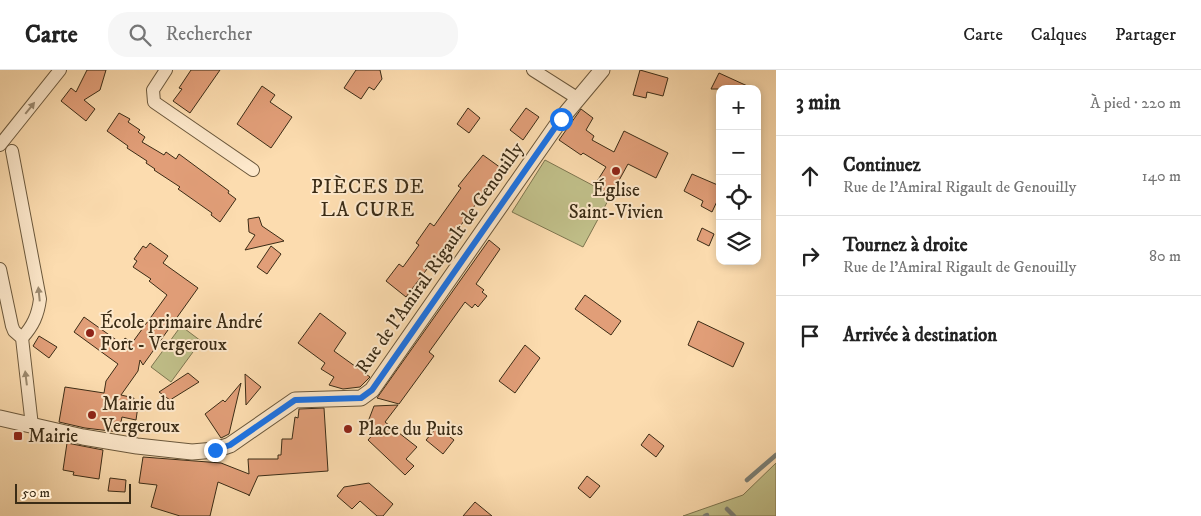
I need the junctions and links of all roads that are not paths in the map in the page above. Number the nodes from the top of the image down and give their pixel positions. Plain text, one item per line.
1 (60, 70) edge
2 (166, 70) edge
3 (533, 70) edge
4 (602, 70) edge
5 (577, 98) junction
6 (0, 145) edge
7 (12, 151) dead end
8 (254, 170) dead end
9 (0, 269) edge
10 (22, 338) junction
11 (0, 418) edge
12 (32, 426) junction

6 -> 1 street
2 - 8 street
3 - 5 street
4 - 5 street, Rue de l'Amiral Rigault de Genouilly
5 - 12 street, Rue de l'Amiral Rigault de Genouilly
10 -> 7 street
9 - 10 street
12 -> 10 street
11 - 12 street, Rue de l'Amiral Rigault de Genouilly

